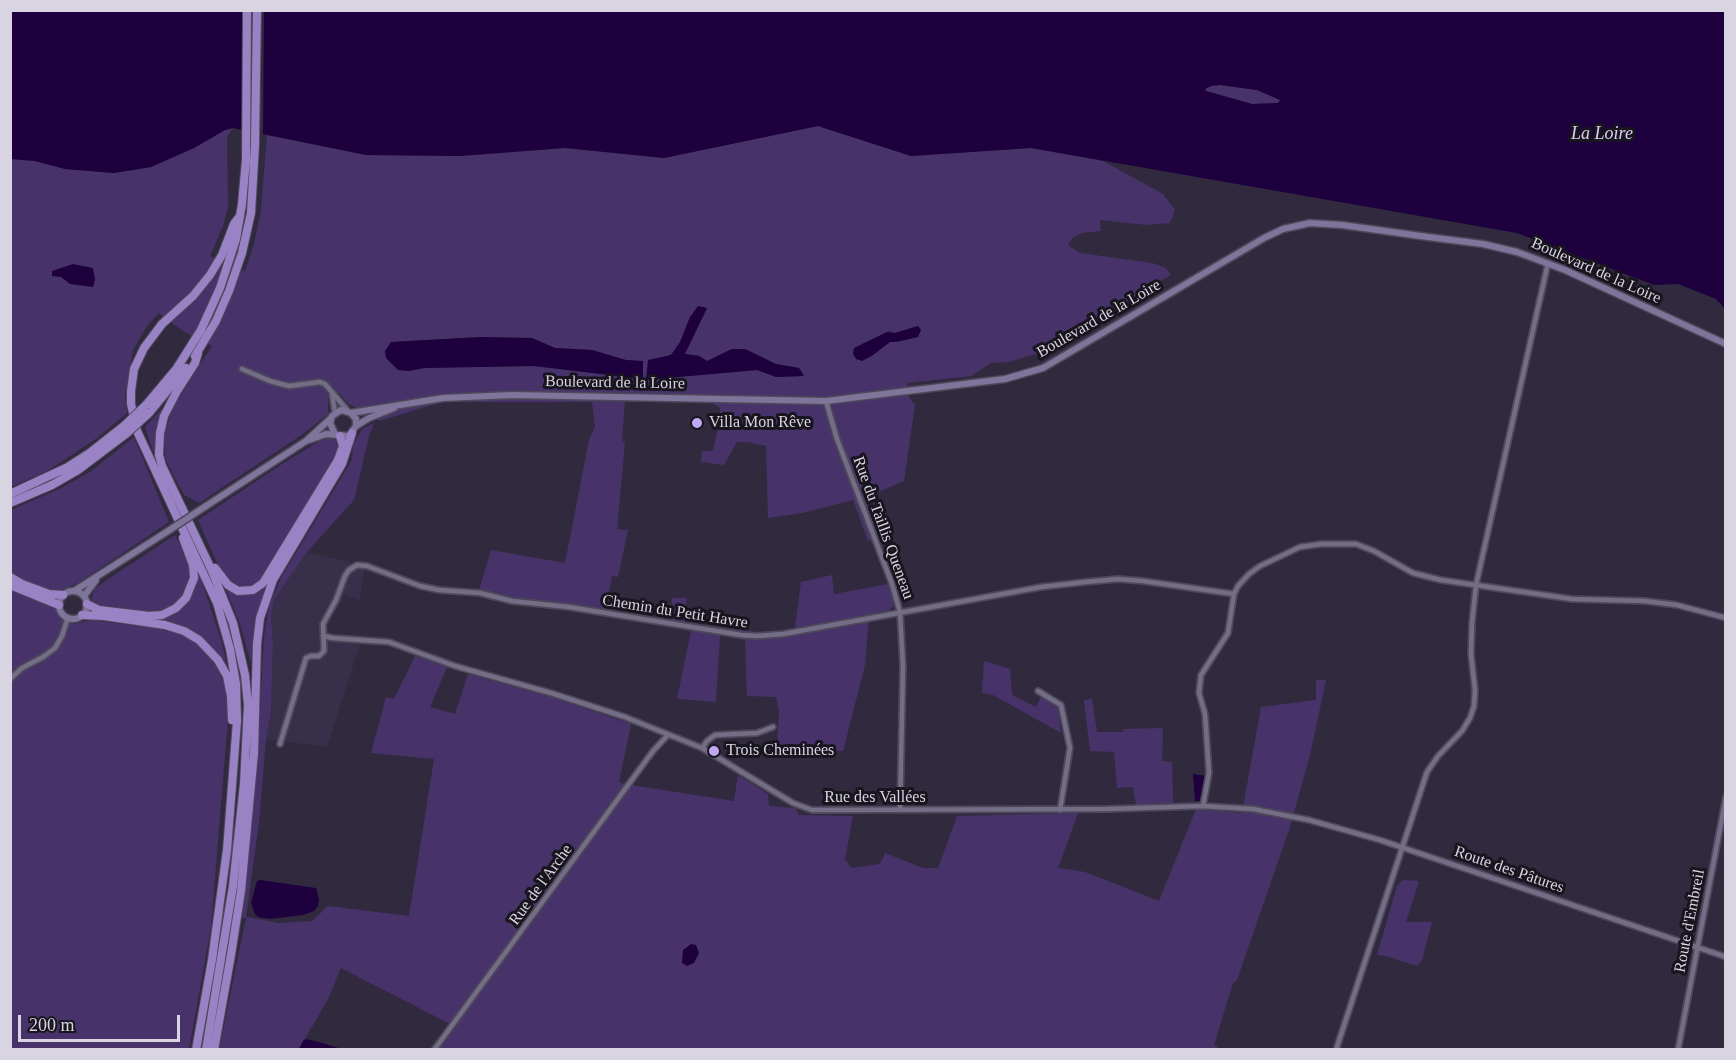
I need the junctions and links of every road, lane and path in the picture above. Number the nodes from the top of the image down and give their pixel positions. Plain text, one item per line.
1 (247, 10) edge
2 (257, 10) edge
3 (240, 216) junction
4 (1548, 263) junction
5 (1725, 344) edge
6 (188, 364) junction
7 (242, 369) dead end
8 (331, 391) junction
9 (826, 401) junction
10 (413, 402) junction
11 (350, 412) junction
12 (332, 416) junction
13 (354, 429) junction
14 (126, 430) junction
15 (337, 435) junction
16 (306, 441) junction
17 (10, 494) edge
18 (10, 503) edge
19 (173, 508) junction
20 (183, 511) junction
21 (100, 576) junction
22 (10, 577) edge
23 (10, 585) edge
24 (1476, 585) junction
25 (74, 591) junction
26 (1234, 594) junction
27 (63, 595) junction
28 (84, 596) junction
29 (87, 604) junction
30 (59, 606) junction
31 (900, 612) junction
32 (82, 615) junction
33 (68, 617) junction
34 (1725, 618) edge
35 (323, 636) junction
36 (10, 679) edge
37 (1038, 691) dead end
38 (773, 727) dead end
39 (667, 736) junction
40 (236, 742) junction
41 (280, 744) dead end
42 (702, 748) junction
43 (1725, 797) edge
44 (1203, 806) junction
45 (900, 810) junction
46 (1060, 810) junction
47 (1282, 814) joint
48 (1404, 848) junction
49 (1697, 948) junction
50 (1725, 957) edge
51 (196, 1050) edge
52 (206, 1050) edge
53 (214, 1050) edge
54 (434, 1050) edge
55 (1336, 1050) edge
56 (1678, 1050) edge

1 - 3 highway
2 - 6 highway
3 - 6 highway
3 - 19 highway
4 - 5 main road, Boulevard de la Loire
4 - 9 main road, Boulevard de la Loire
4 - 24 street
6 - 14 highway, bridge
6 - 20 highway
7 - 8 street
8 - 11 street
8 - 12 street
9 - 10 main road, Boulevard de la Loire
9 - 31 street, Rue du Taillis Queneau
10 - 11 main road, Boulevard de la Loire
10 - 13 main road, Boulevard de la Loire
11 - 12 main road
11 - 13 main road
12 - 15 main road
12 - 16 main road
13 - 15 main road
13 - 53 highway
14 - 17 highway
14 - 18 highway
15 - 16 main road
15 - 20 highway
16 - 21 main road, bridge
19 - 29 highway
19 - 40 highway
20 - 52 highway
21 - 25 main road
21 - 28 main road
22 - 27 highway
23 - 30 highway
24 - 26 street
24 - 34 street
24 - 48 street
25 - 27 main road
25 - 28 main road
26 - 31 street, Chemin du Petit Havre
26 - 44 street
27 - 30 main road
28 - 29 main road
29 - 32 main road
30 - 33 main road
31 - 35 street, Chemin du Petit Havre
31 - 45 street, Rue du Taillis Queneau
32 - 33 main road
32 - 40 highway
33 - 36 street
35 - 39 street, Rue des Vallées
35 - 41 street, Chemin du Petit Havre
37 - 46 street
38 - 42 street
39 - 42 street, Rue des Vallées
39 - 54 street, Rue de l'Arche
40 - 51 highway
42 - 45 street, Rue des Vallées
43 - 49 street, Route d'Embreil
44 - 46 street, Rue des Vallées
44 - 47 street, Rue des Vallées
45 - 46 street, Rue des Vallées
47 - 48 street, Route des Pâtures
48 - 49 street, Route des Pâtures
48 - 55 street
49 - 50 street, Route des Pâtures
49 - 56 street, Route d'Embreil

